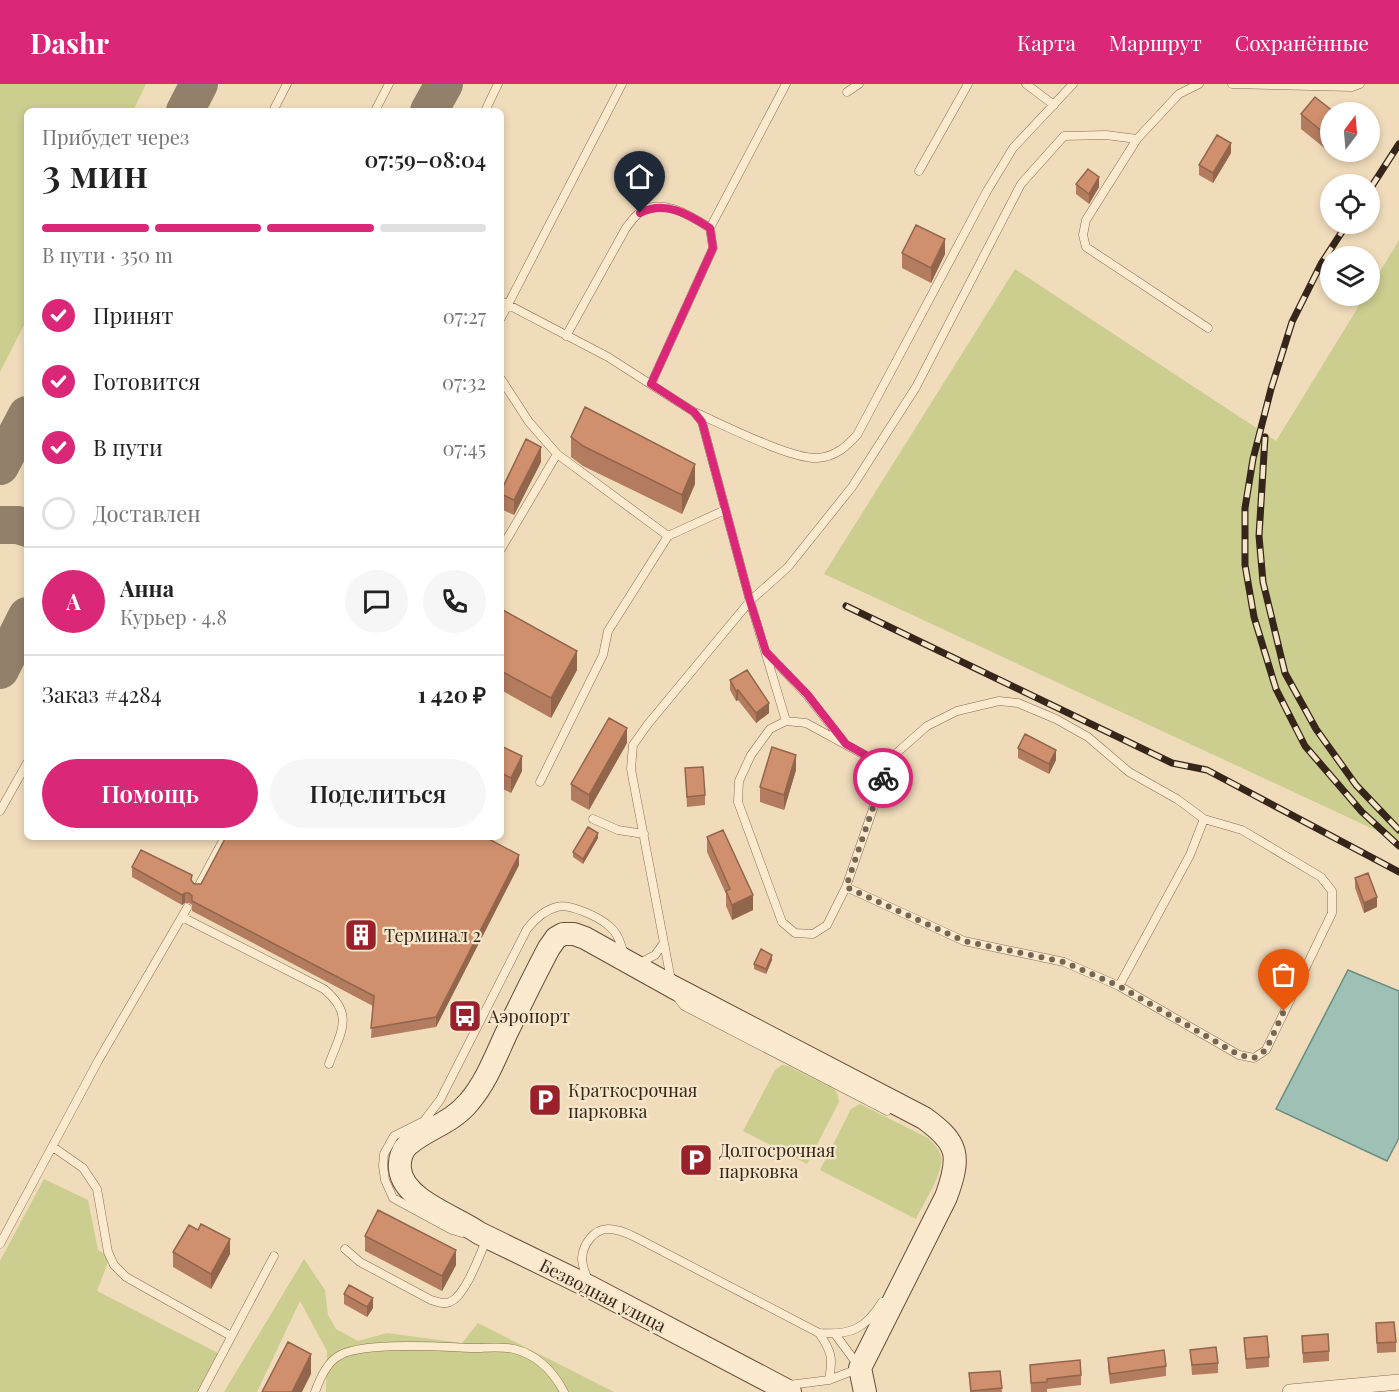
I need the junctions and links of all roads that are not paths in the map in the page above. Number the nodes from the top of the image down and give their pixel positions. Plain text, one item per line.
1 (287, 84) edge
2 (389, 84) edge
3 (498, 84) edge
4 (622, 84) edge
5 (786, 84) edge
6 (859, 84) edge
7 (968, 84) edge
8 (1026, 84) edge
9 (1074, 84) edge
10 (1199, 84) edge
11 (1232, 84) edge
12 (1360, 84) edge
13 (847, 92) dead end
14 (1054, 105) junction
15 (275, 108) edge
16 (377, 108) edge
17 (486, 108) edge
18 (1137, 139) junction
19 (919, 171) dead end
20 (710, 228) junction
21 (504, 303) edge
22 (1208, 328) dead end
23 (567, 336) junction
24 (504, 384) edge
25 (651, 384) junction
26 (694, 412) junction
27 (557, 454) junction
28 (725, 510) junction
29 (668, 536) junction
30 (504, 544) edge
31 (750, 601) junction
32 (766, 652) junction
33 (786, 721) junction
34 (846, 744) junction
35 (883, 765) junction
36 (24, 768) edge
37 (540, 782) dead end
38 (0, 811) edge
39 (592, 819) dead end
40 (1204, 819) junction
41 (644, 834) junction
42 (223, 840) edge
43 (846, 887) junction
44 (197, 889) edge
45 (187, 908) dead end
46 (182, 917) junction
47 (663, 944) junction
48 (630, 962) junction
49 (1119, 986) junction
50 (673, 987) junction
51 (329, 1064) dead end
52 (898, 1117) dead end
53 (53, 1147) junction
54 (483, 1235) junction
55 (0, 1244) edge
56 (345, 1249) dead end
57 (274, 1256) dead end
58 (592, 1288) junction
59 (886, 1293) dead end
60 (819, 1334) junction
61 (835, 1334) junction
62 (231, 1336) junction
63 (860, 1368) junction
64 (829, 1380) junction
65 (1394, 1386) edge
66 (784, 1389) edge
67 (202, 1392) edge
68 (315, 1392) edge
69 (564, 1392) edge
70 (865, 1392) edge
71 (1290, 1392) edge

1 - 15 lane
2 - 16 lane
3 - 17 lane
4 - 21 lane
5 - 20 lane
6 - 13 lane
7 - 19 lane
8 - 14 lane
9 - 14 lane
10 - 18 lane
11 - 12 lane
14 - 26 lane
18 - 22 lane
18 - 31 lane
20 - 23 lane
20 - 25 lane
21 - 23 lane
23 - 25 lane
24 - 27 lane
25 - 26 lane
26 - 28 lane
27 - 29 lane
27 - 30 lane
28 - 29 lane
28 - 31 lane
29 - 37 lane
31 - 32 lane
31 - 41 lane
32 - 33 lane
32 - 34 lane
33 - 34 lane
33 - 43 lane
34 - 35 lane
35 - 40 lane
35 - 43 lane
36 - 38 lane
39 - 41 lane
40 - 49 lane
40 - 49 lane
41 - 47 lane
42 - 44 lane
43 - 49 lane
45 - 46 lane
46 - 51 lane
46 - 53 lane
47 - 48 lane
47 - 50 lane
48 - 50 main road
48 - 54 main road, Безводная улица
48 - 54 lane
50 - 52 lane
50 - 63 main road
53 - 55 lane
53 - 62 lane
54 - 56 lane
54 - 58 main road, Безводная улица
57 - 62 lane
58 - 60 lane
58 - 66 main road, Безводная улица
59 - 61 lane
60 - 61 lane
60 - 64 lane
61 - 63 lane
62 - 67 lane
63 - 64 lane
63 - 70 main road
64 - 66 lane
65 - 71 street
68 - 69 lane

